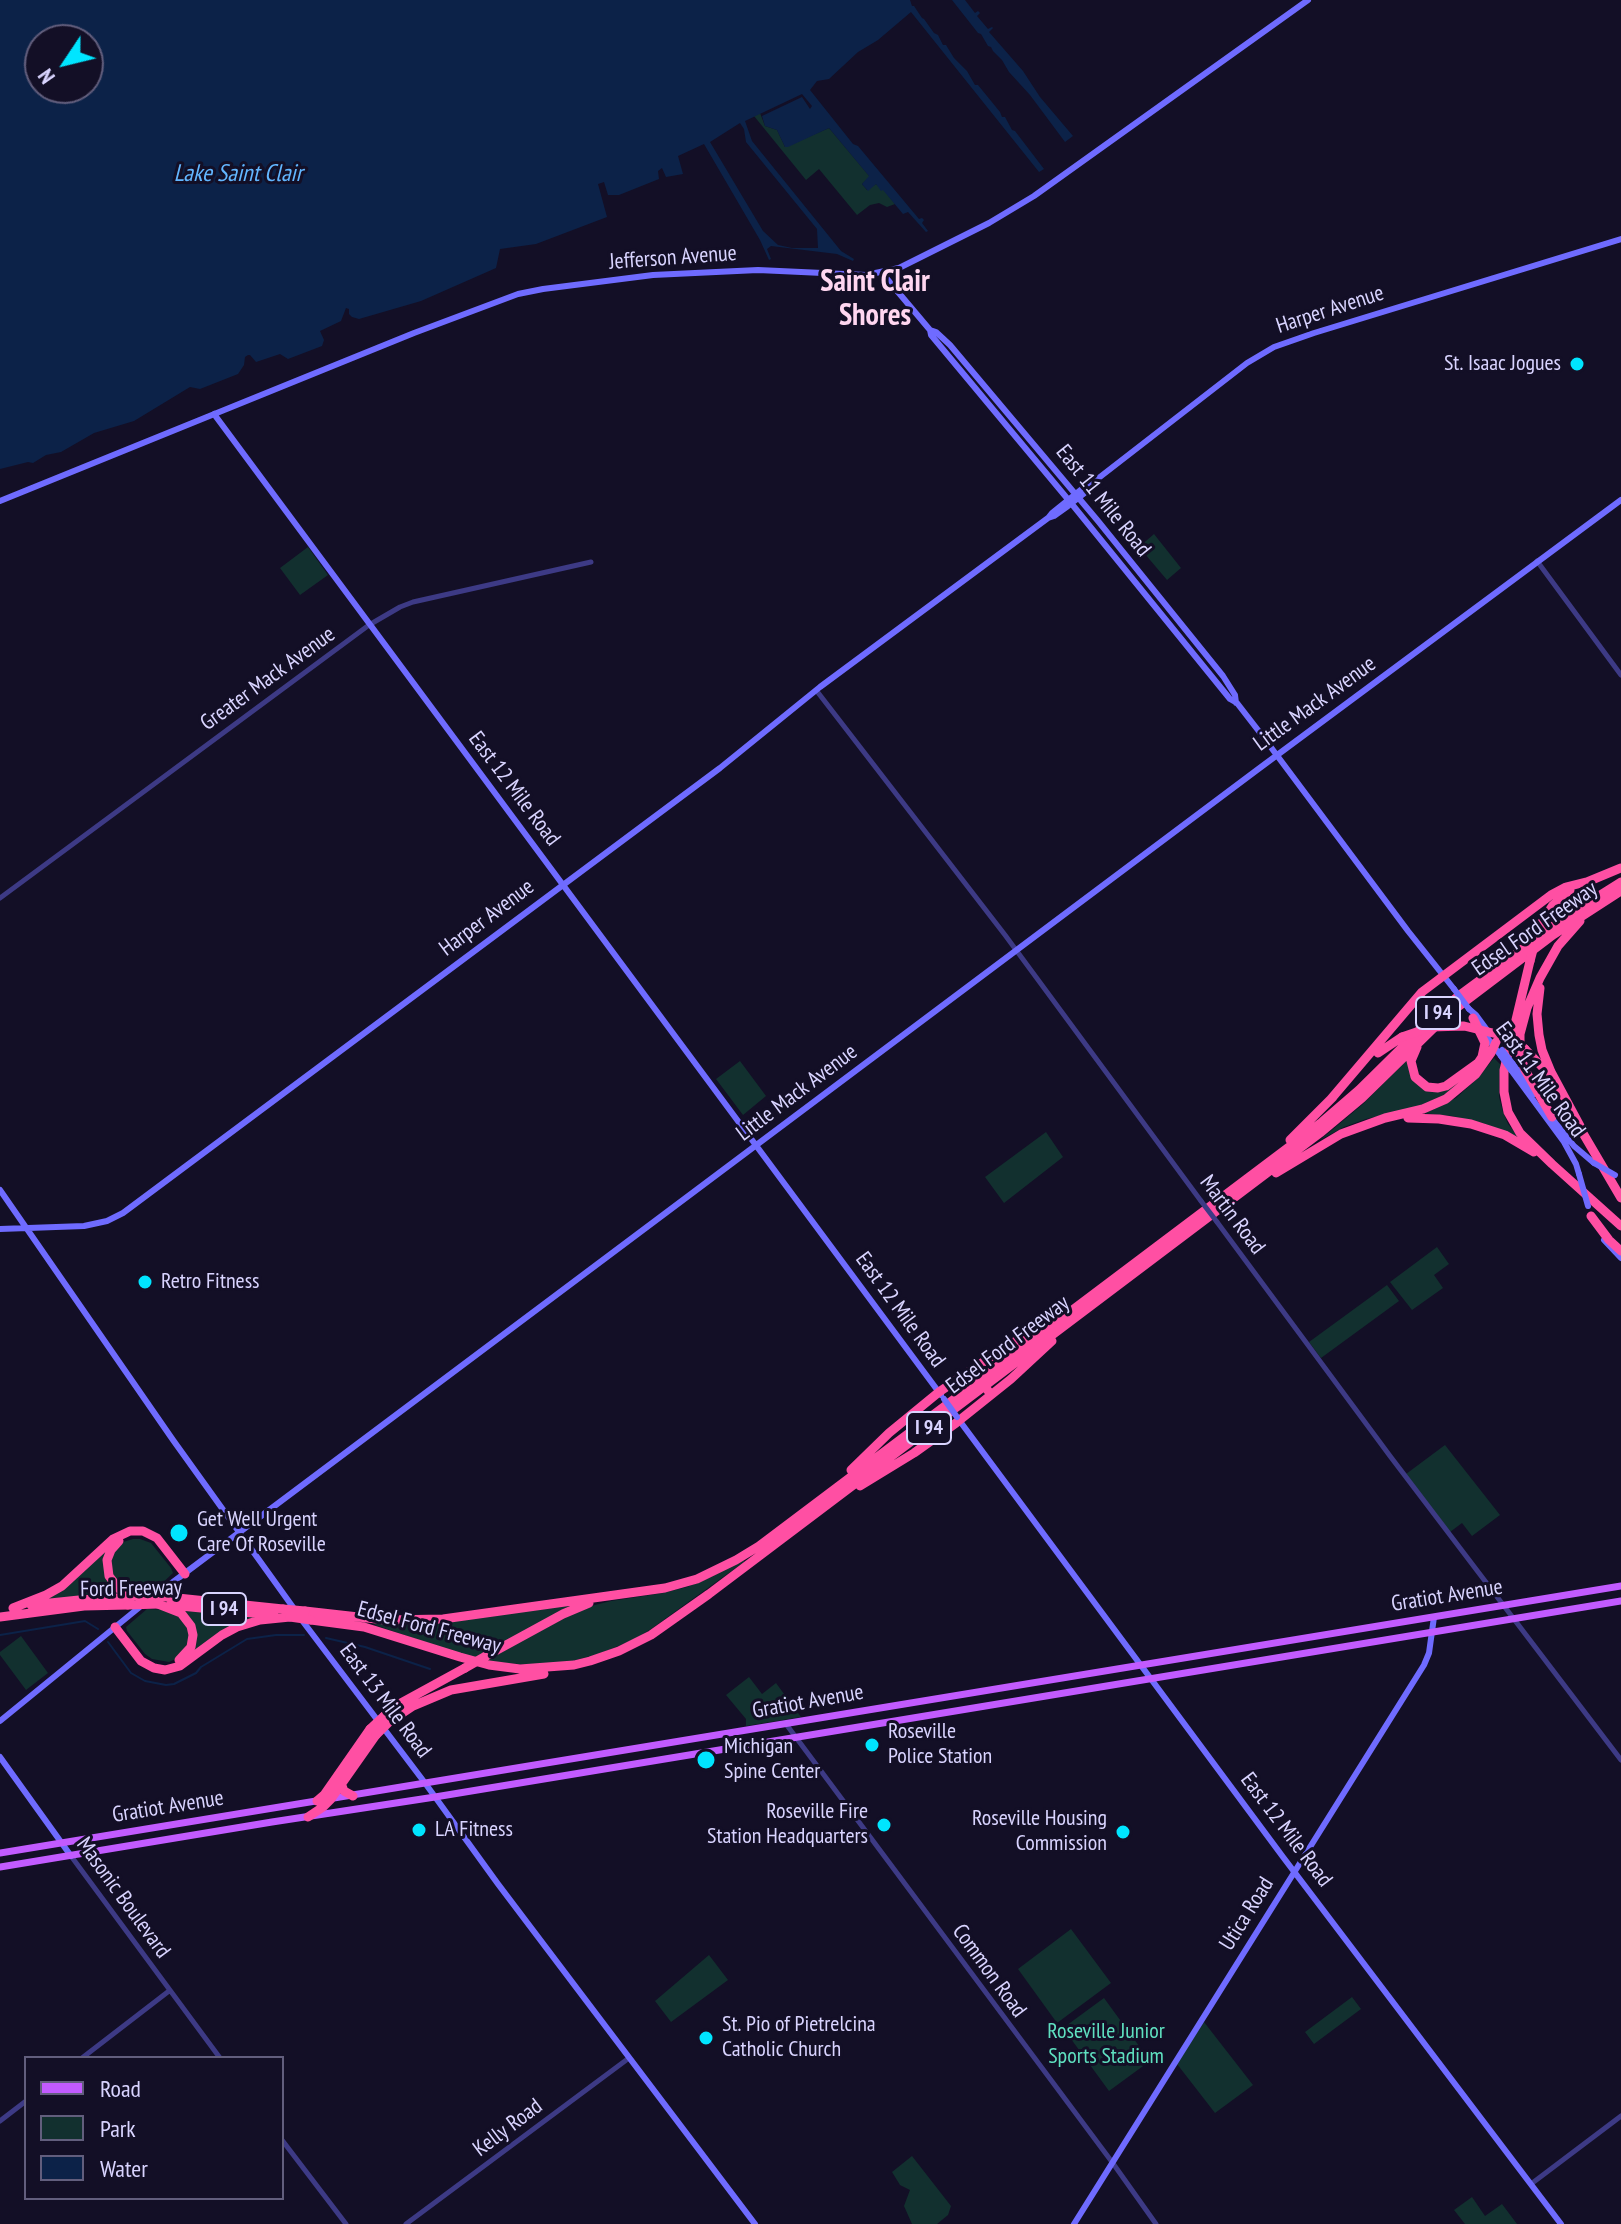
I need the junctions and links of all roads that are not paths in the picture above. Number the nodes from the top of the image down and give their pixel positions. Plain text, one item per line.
1 (1308, 0) edge
2 (1621, 239) edge
3 (882, 273) junction
4 (942, 342) junction
5 (214, 414) junction
6 (1051, 465) junction
7 (1043, 469) junction
8 (1069, 487) junction
9 (1062, 492) junction
10 (1077, 496) junction
11 (1621, 500) edge
12 (0, 501) edge
13 (1070, 501) junction
14 (1091, 513) junction
15 (1083, 517) junction
16 (1537, 561) junction
17 (591, 562) dead end
18 (1126, 563) junction
19 (1169, 610) junction
20 (1163, 615) junction
21 (369, 625) junction
22 (1189, 641) junction
23 (1621, 675) edge
24 (816, 690) junction
25 (1277, 754) junction
26 (1621, 868) edge
27 (1590, 881) junction
28 (1621, 882) edge
29 (562, 885) junction
30 (1621, 892) edge
31 (0, 898) edge
32 (1016, 950) junction
33 (1550, 959) junction
34 (1444, 976) junction
35 (1471, 1013) junction
36 (1428, 1032) junction
37 (1498, 1049) junction
38 (1512, 1067) junction
39 (1331, 1099) junction
40 (1552, 1117) junction
41 (1365, 1125) junction
42 (1580, 1126) junction
43 (757, 1145) junction
44 (1586, 1158) junction
45 (1269, 1162) junction
46 (1552, 1164) junction
47 (1576, 1164) junction
48 (1618, 1177) edge
49 (0, 1190) edge
50 (1621, 1198) edge
51 (1219, 1208) junction
52 (1589, 1211) junction
53 (1621, 1226) edge
54 (26, 1228) junction
55 (0, 1229) edge
56 (1621, 1251) edge
57 (1621, 1258) edge
58 (1086, 1300) junction
59 (1075, 1317) junction
60 (972, 1373) junction
61 (988, 1395) junction
62 (942, 1396) junction
63 (958, 1418) junction
64 (910, 1419) junction
65 (927, 1441) junction
66 (819, 1500) junction
67 (240, 1533) junction
68 (781, 1538) junction
69 (183, 1575) junction
70 (1621, 1586) edge
71 (1608, 1588) junction
72 (1581, 1592) junction
73 (139, 1597) junction
74 (603, 1597) junction
75 (1530, 1601) junction
76 (1621, 1601) edge
77 (1606, 1603) junction
78 (158, 1604) junction
79 (1503, 1605) junction
80 (1581, 1607) junction
81 (13, 1608) junction
82 (1487, 1608) junction
83 (0, 1610) edge
84 (286, 1613) junction
85 (308, 1615) junction
86 (1530, 1615) junction
87 (0, 1617) edge
88 (1434, 1617) junction
89 (1513, 1618) junction
90 (1484, 1623) junction
91 (117, 1626) junction
92 (1431, 1632) junction
93 (651, 1635) junction
94 (1307, 1637) junction
95 (1283, 1641) junction
96 (1218, 1651) junction
97 (1305, 1652) junction
98 (1186, 1656) junction
99 (1280, 1656) junction
100 (1142, 1664) junction
101 (1216, 1667) junction
102 (1100, 1671) junction
103 (1185, 1672) junction
104 (1077, 1675) junction
105 (1151, 1678) junction
106 (1099, 1686) junction
107 (989, 1690) junction
108 (1074, 1690) junction
109 (965, 1694) junction
110 (988, 1705) junction
111 (886, 1707) junction
112 (965, 1708) junction
113 (858, 1712) junction
114 (386, 1719) junction
115 (0, 1721) edge
116 (884, 1722) junction
117 (786, 1724) junction
118 (858, 1726) junction
119 (373, 1732) junction
120 (730, 1733) junction
121 (796, 1738) junction
122 (696, 1739) junction
123 (634, 1749) junction
124 (730, 1749) junction
125 (694, 1755) junction
126 (593, 1756) junction
127 (0, 1757) edge
128 (1621, 1760) edge
129 (633, 1765) junction
130 (521, 1768) junction
131 (591, 1772) junction
132 (481, 1774) junction
133 (341, 1783) junction
134 (425, 1783) junction
135 (520, 1783) junction
136 (482, 1789) junction
137 (389, 1790) junction
138 (367, 1793) junction
139 (353, 1796) junction
140 (435, 1797) junction
141 (331, 1799) junction
142 (317, 1801) junction
143 (390, 1804) junction
144 (367, 1808) junction
145 (308, 1817) junction
146 (193, 1821) junction
147 (130, 1832) junction
148 (157, 1841) junction
149 (61, 1843) junction
150 (130, 1846) junction
151 (21, 1849) junction
152 (0, 1853) edge
153 (71, 1856) junction
154 (17, 1864) junction
155 (0, 1866) edge
156 (1294, 1871) junction
157 (169, 1991) junction
158 (85, 2056) edge
159 (218, 2056) edge
160 (629, 2058) junction
161 (24, 2103) edge
162 (1621, 2116) edge
163 (0, 2121) edge
164 (284, 2143) edge
165 (1112, 2162) junction
166 (1531, 2184) junction
167 (346, 2224) edge
168 (406, 2224) edge
169 (755, 2224) edge
170 (1074, 2224) edge
171 (1156, 2224) edge
172 (1561, 2224) edge

1 - 3 main road, Jefferson Avenue
2 - 10 main road, Harper Avenue
3 - 4 main road, East 11 Mile Road
3 - 5 main road, Jefferson Avenue
4 - 6 main road, East 11 Mile Road
4 - 7 main road, East 11 Mile Road
5 - 12 main road, Jefferson Avenue
5 - 21 main road, East 12 Mile Road
6 - 7 main road
6 - 8 main road, East 11 Mile Road
7 - 9 main road, East 11 Mile Road
8 - 9 main road
8 - 10 main road, East 11 Mile Road
9 - 13 main road, East 11 Mile Road
10 - 13 main road, Harper Avenue
10 - 14 main road, East 11 Mile Road
11 - 16 main road, Little Mack Avenue
13 - 15 main road, East 11 Mile Road
13 - 24 main road, Harper Avenue
14 - 15 main road
14 - 18 main road, East 11 Mile Road
15 - 18 main road, East 11 Mile Road
16 - 23 street
16 - 25 main road, Little Mack Avenue
17 - 21 street, Greater Mack Avenue
18 - 19 main road, East 11 Mile Road
18 - 20 main road, East 11 Mile Road
19 - 20 main road
19 - 22 main road, East 11 Mile Road
20 - 22 main road, East 11 Mile Road
21 - 29 main road, East 12 Mile Road
21 - 31 street, Greater Mack Avenue
22 - 25 main road, East 11 Mile Road
24 - 29 main road, Harper Avenue
24 - 32 street, Martin Road
25 - 32 main road, Little Mack Avenue
25 - 34 main road, East 11 Mile Road
26 - 27 highway
27 - 34 highway
27 - 46 highway, bridge
28 - 45 highway, Edsel Ford Freeway / I 94
29 - 43 main road, East 12 Mile Road
29 - 54 main road, Harper Avenue
30 - 33 highway
30 - 36 highway, Edsel Ford Freeway / I 94
32 - 43 main road, Little Mack Avenue
32 - 79 street, Martin Road, bridge
33 - 40 highway
33 - 42 highway
34 - 35 main road, East 11 Mile Road, bridge
34 - 39 highway
35 - 36 highway
35 - 37 main road, East 11 Mile Road
36 - 51 highway, Edsel Ford Freeway / I 94
37 - 38 main road, East 11 Mile Road, bridge
37 - 41 highway
38 - 40 main road, East 11 Mile Road
38 - 47 main road, East 11 Mile Road
39 - 42 highway, bridge
39 - 45 highway
40 - 44 main road, East 11 Mile Road
41 - 46 highway
41 - 51 highway
42 - 50 highway
43 - 62 main road, East 12 Mile Road
43 - 67 main road, Little Mack Avenue
44 - 47 main road
44 - 48 main road, East 11 Mile Road, bridge
45 - 58 highway, Edsel Ford Freeway / I 94
46 - 53 highway
47 - 52 main road, East 11 Mile Road, bridge
49 - 54 main road, East 13 Mile Road
51 - 59 highway, Edsel Ford Freeway / I 94
52 - 56 highway
52 - 57 main road, East 11 Mile Road
54 - 55 main road, Harper Avenue
54 - 67 main road, East 13 Mile Road
58 - 60 highway
58 - 66 highway, Edsel Ford Freeway / I 94
59 - 61 highway
59 - 68 highway, Edsel Ford Freeway / I 94
60 - 61 highway, bridge
60 - 62 highway
61 - 63 highway
62 - 63 main road, East 12 Mile Road, bridge
62 - 64 highway
63 - 65 highway
63 - 100 main road, East 12 Mile Road
64 - 65 highway, bridge
64 - 66 highway
65 - 68 highway
66 - 74 highway, Edsel Ford Freeway / I 94
67 - 69 main road, Little Mack Avenue
67 - 134 main road, East 13 Mile Road
68 - 93 highway, Edsel Ford Freeway / I 94
69 - 73 highway
69 - 81 highway
69 - 91 main road, Little Mack Avenue
70 - 71 main road, Gratiot Avenue
71 - 72 main road, Gratiot Avenue
71 - 77 main road
72 - 75 main road, Gratiot Avenue
72 - 80 main road
73 - 81 highway, Ford Freeway / I 94
73 - 84 highway, Ford Freeway / I 94, bridge
74 - 85 highway, Edsel Ford Freeway / I 94
74 - 114 highway, bridge
75 - 79 main road, Gratiot Avenue
75 - 86 main road
76 - 77 main road, Gratiot Avenue
77 - 80 main road, Gratiot Avenue
78 - 84 highway, Ford Freeway / I 94
78 - 87 highway, Ford Freeway / I 94, bridge
78 - 91 highway
79 - 82 main road, Gratiot Avenue
79 - 89 street, Martin Road
80 - 86 main road, Gratiot Avenue
81 - 83 highway, Ford Freeway / I 94
82 - 88 main road, Gratiot Avenue
82 - 90 main road
84 - 85 highway, Ford Freeway / I 94, bridge
84 - 91 highway
85 - 93 highway, Edsel Ford Freeway / I 94
86 - 89 main road, Gratiot Avenue
88 - 92 main road, Utica Road
88 - 94 main road, Gratiot Avenue
89 - 90 main road, Gratiot Avenue
89 - 128 street, Martin Road
90 - 92 main road, Gratiot Avenue
91 - 115 main road, Little Mack Avenue
92 - 97 main road, Gratiot Avenue
92 - 156 main road, Utica Road
93 - 114 highway
94 - 95 main road, Gratiot Avenue
94 - 97 main road
95 - 96 main road, Gratiot Avenue
95 - 99 main road
96 - 98 main road, Gratiot Avenue
96 - 101 main road
97 - 99 main road, Gratiot Avenue
98 - 100 main road, Gratiot Avenue
98 - 103 main road
99 - 101 main road, Gratiot Avenue
100 - 102 main road, Gratiot Avenue
100 - 105 main road, East 12 Mile Road
101 - 103 main road, Gratiot Avenue
102 - 104 main road, Gratiot Avenue
102 - 106 main road
103 - 105 main road, Gratiot Avenue
104 - 107 main road, Gratiot Avenue
104 - 108 main road
105 - 106 main road, Gratiot Avenue
105 - 156 main road, East 12 Mile Road
106 - 108 main road, Gratiot Avenue
107 - 109 main road, Gratiot Avenue
107 - 110 main road
108 - 110 main road, Gratiot Avenue
109 - 111 main road, Gratiot Avenue
109 - 112 main road
110 - 112 main road, Gratiot Avenue
111 - 113 main road, Gratiot Avenue
111 - 116 main road
112 - 116 main road, Gratiot Avenue
113 - 117 main road, Gratiot Avenue
113 - 118 main road
114 - 119 highway, bridge
116 - 118 main road, Gratiot Avenue
117 - 120 main road, Gratiot Avenue
117 - 121 street, Common Road
118 - 121 main road, Gratiot Avenue
119 - 133 highway
119 - 142 highway
120 - 122 main road, Gratiot Avenue
120 - 124 main road
121 - 124 main road, Gratiot Avenue
121 - 165 street, Common Road
122 - 123 main road, Gratiot Avenue
122 - 125 main road
123 - 126 main road, Gratiot Avenue
123 - 129 main road
124 - 125 main road, Gratiot Avenue
125 - 129 main road, Gratiot Avenue
126 - 130 main road, Gratiot Avenue
126 - 131 main road
127 - 149 main road, Masonic Boulevard
129 - 131 main road, Gratiot Avenue
130 - 132 main road, Gratiot Avenue
130 - 135 main road
131 - 135 main road, Gratiot Avenue
132 - 134 main road, Gratiot Avenue
132 - 136 main road
133 - 139 highway
133 - 141 highway
134 - 137 main road, Gratiot Avenue
134 - 140 main road, East 13 Mile Road
135 - 136 main road, Gratiot Avenue
136 - 140 main road, Gratiot Avenue
137 - 138 main road, Gratiot Avenue
137 - 143 main road
138 - 139 main road, Gratiot Avenue
138 - 144 main road
139 - 141 main road, Gratiot Avenue
140 - 143 main road, Gratiot Avenue
140 - 160 main road, East 13 Mile Road
141 - 142 main road, Gratiot Avenue
141 - 145 highway
142 - 146 main road, Gratiot Avenue
143 - 144 main road, Gratiot Avenue
144 - 145 main road, Gratiot Avenue
145 - 148 main road, Gratiot Avenue
146 - 147 main road, Gratiot Avenue
146 - 148 main road
147 - 149 main road, Gratiot Avenue
147 - 150 main road
148 - 150 main road, Gratiot Avenue
149 - 151 main road, Gratiot Avenue
149 - 153 main road, Masonic Boulevard
150 - 153 main road, Gratiot Avenue
151 - 152 main road, Gratiot Avenue
151 - 154 main road
152 - 155 main road
153 - 154 main road, Gratiot Avenue
153 - 157 street, Masonic Boulevard
154 - 155 main road, Gratiot Avenue
156 - 165 main road, Utica Road
156 - 166 main road, East 12 Mile Road
157 - 158 street
157 - 159 street, Masonic Boulevard
160 - 168 street, Kelly Road
160 - 169 main road, East 13 Mile Road
161 - 163 street
162 - 166 street
164 - 167 street
165 - 170 main road, Utica Road
165 - 171 street, Common Road
166 - 172 main road, East 12 Mile Road

